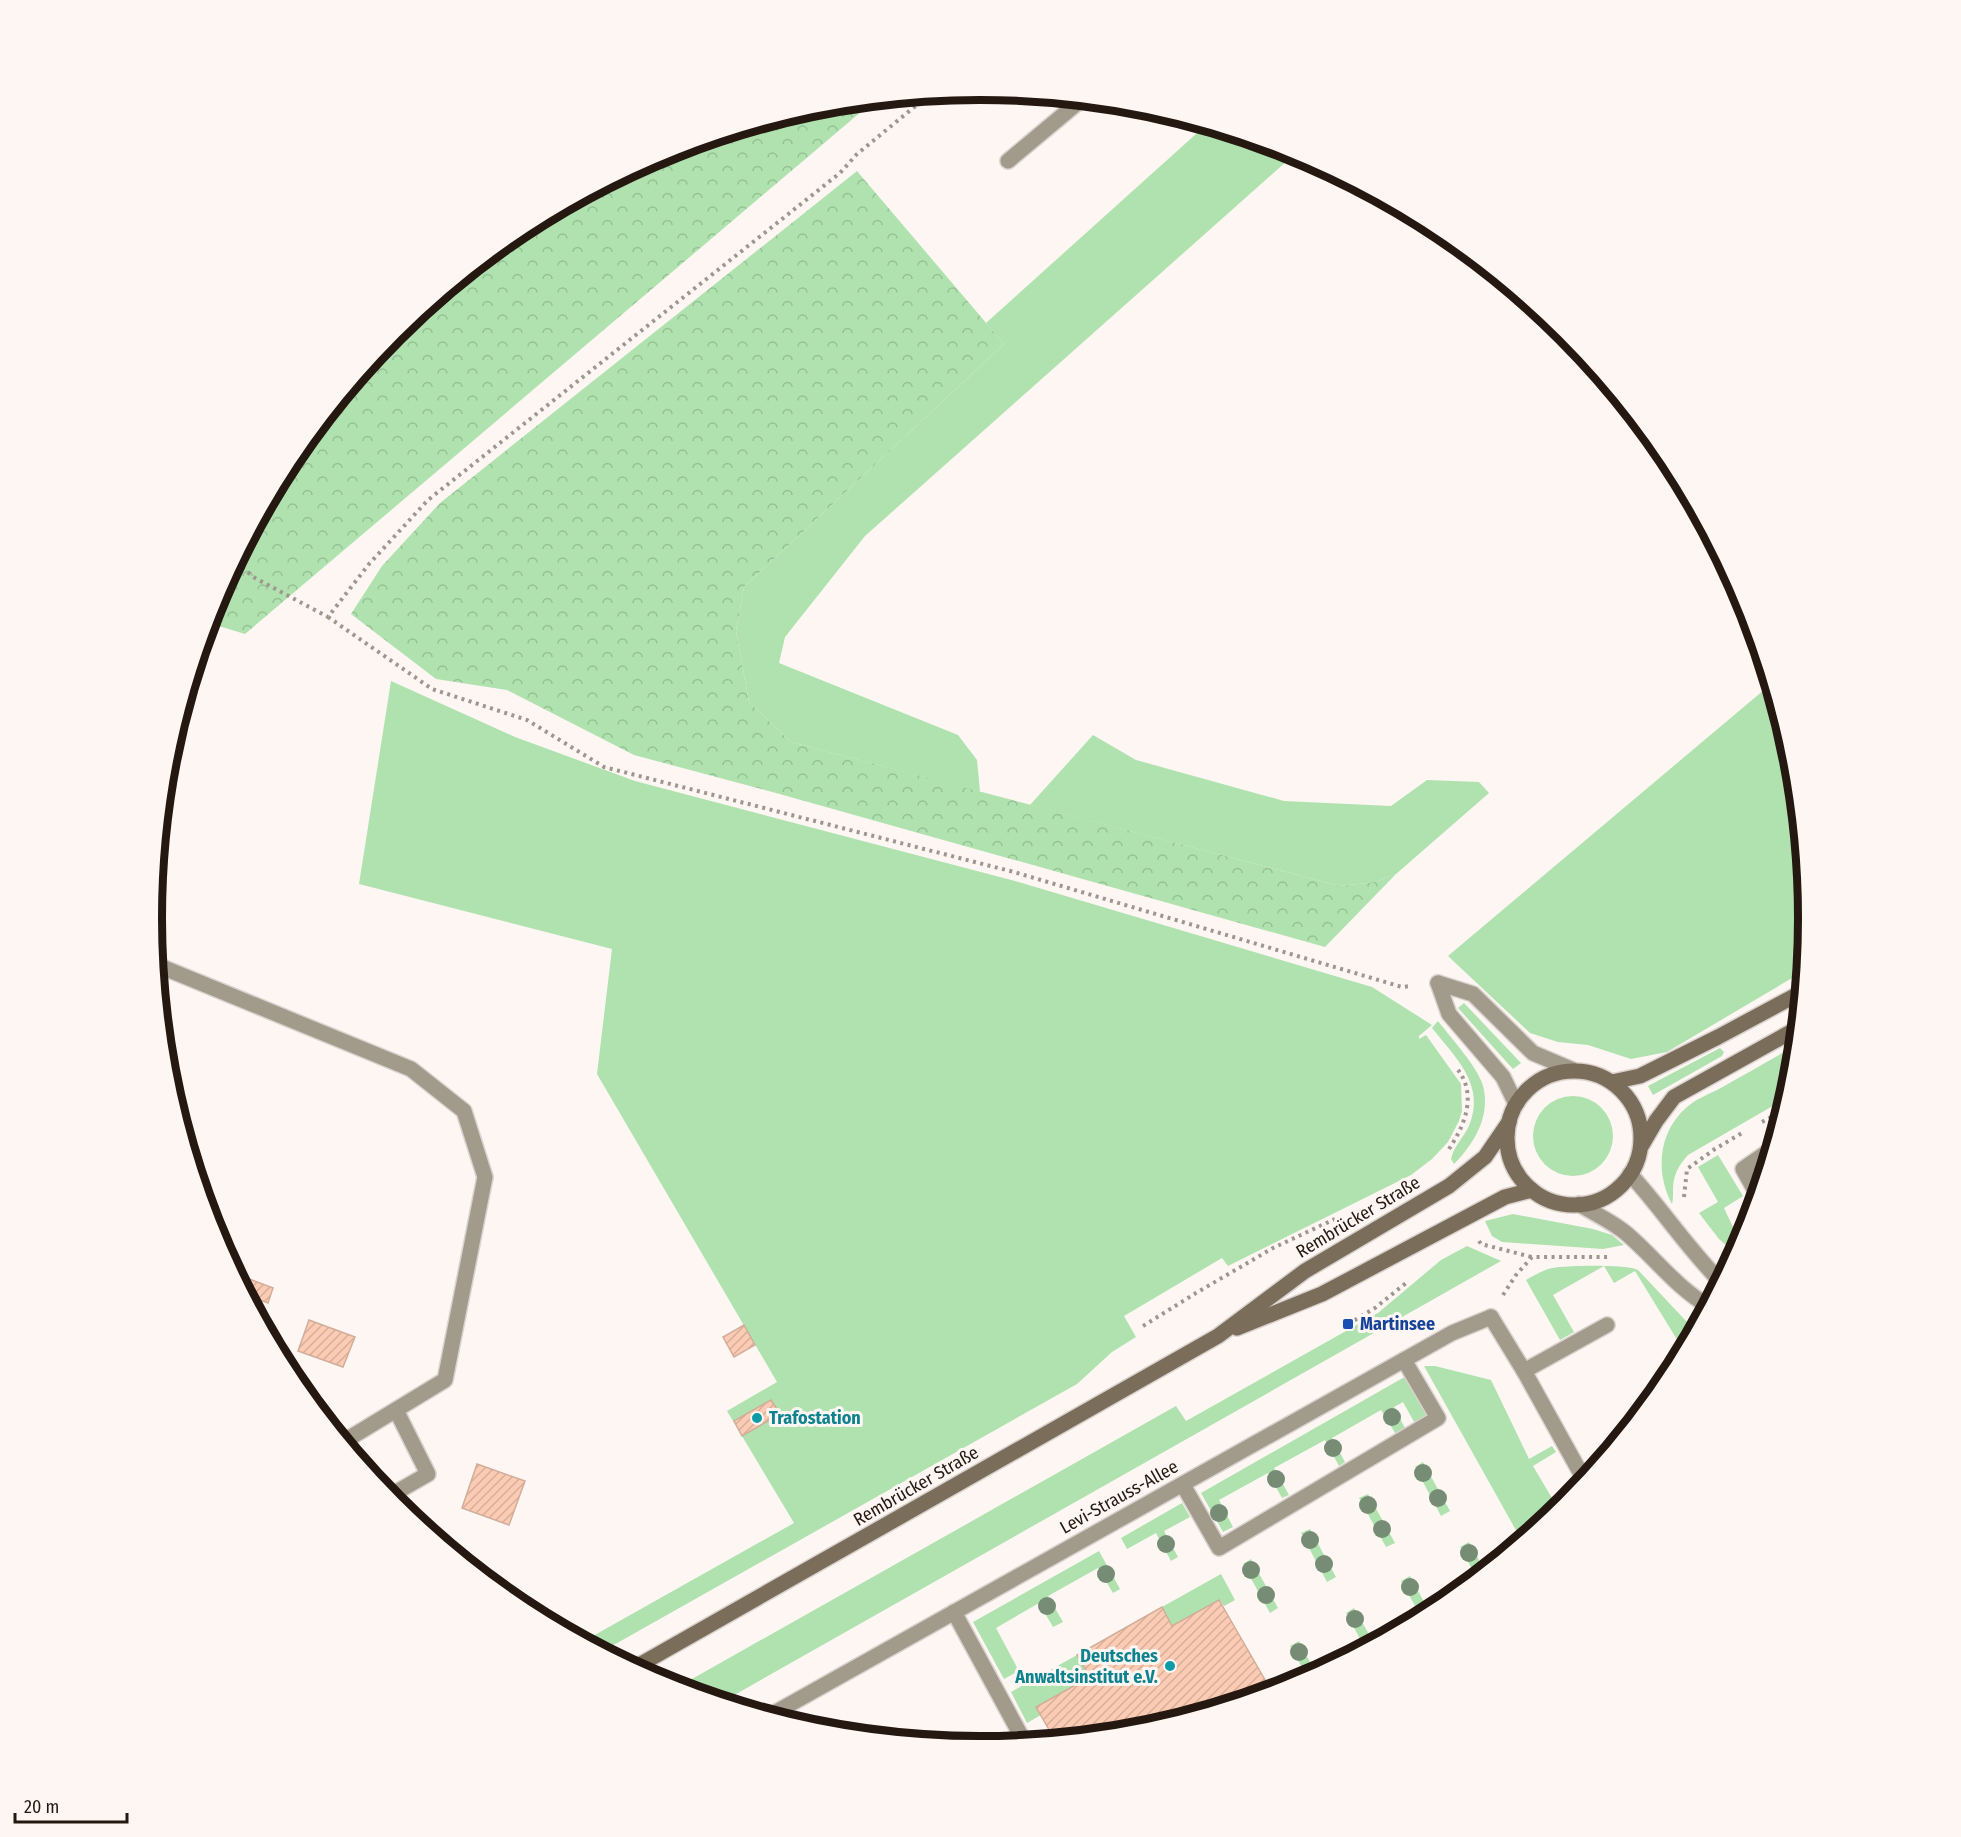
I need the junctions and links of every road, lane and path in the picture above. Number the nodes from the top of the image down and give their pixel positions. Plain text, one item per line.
1 (920, 103) edge
2 (1074, 106) edge
3 (1008, 161) dead end
4 (242, 568) edge
5 (328, 616) junction
6 (164, 968) edge
7 (1438, 983) junction
8 (1795, 996) edge
9 (1791, 1032) edge
10 (1456, 1067) dead end
11 (1573, 1070) junction
12 (1612, 1082) junction
13 (1516, 1104) junction
14 (1509, 1122) junction
15 (1640, 1148) junction
16 (1715, 1149) dead end
17 (1444, 1155) dead end
18 (1763, 1155) edge
19 (1630, 1174) junction
20 (1753, 1187) edge
21 (1532, 1190) junction
22 (1683, 1203) dead end
23 (1579, 1204) junction
24 (1619, 1257) dead end
25 (1716, 1277) edge
26 (1702, 1302) edge
27 (1491, 1317) junction
28 (1607, 1325) dead end
29 (1218, 1336) junction
30 (1404, 1360) junction
31 (1524, 1371) junction
32 (396, 1410) junction
33 (349, 1438) edge
34 (1581, 1474) edge
35 (1183, 1485) junction
36 (397, 1492) edge
37 (954, 1612) junction
38 (643, 1663) edge
39 (778, 1711) edge
40 (1021, 1735) edge

1 - 5 path
2 - 3 street
4 - 5 path
5 - 7 path
6 - 32 street
7 - 11 street
7 - 13 street
8 - 12 main road
9 - 15 main road, Rembrücker Straße
10 - 17 path
11 - 12 main road, Rembrücker Straße
11 - 13 main road, Rembrücker Straße
12 - 15 main road, Rembrücker Straße
13 - 14 main road, Rembrücker Straße
14 - 21 main road, Rembrücker Straße
14 - 29 main road, Rembrücker Straße
15 - 19 main road, Rembrücker Straße
16 - 22 path
18 - 20 street
19 - 23 main road, Rembrücker Straße
19 - 25 street
21 - 23 main road, Rembrücker Straße
21 - 29 main road, Rembrücker Straße
23 - 26 street
24 - 27 path
27 - 30 street, Levi-Strauss-Allee
27 - 31 street
28 - 31 street
29 - 38 main road, Rembrücker Straße
30 - 35 street, Levi-Strauss-Allee
30 - 35 street
31 - 34 street
32 - 33 street
32 - 36 street
35 - 37 street, Levi-Strauss-Allee
37 - 39 street, Levi-Strauss-Allee
37 - 40 street

